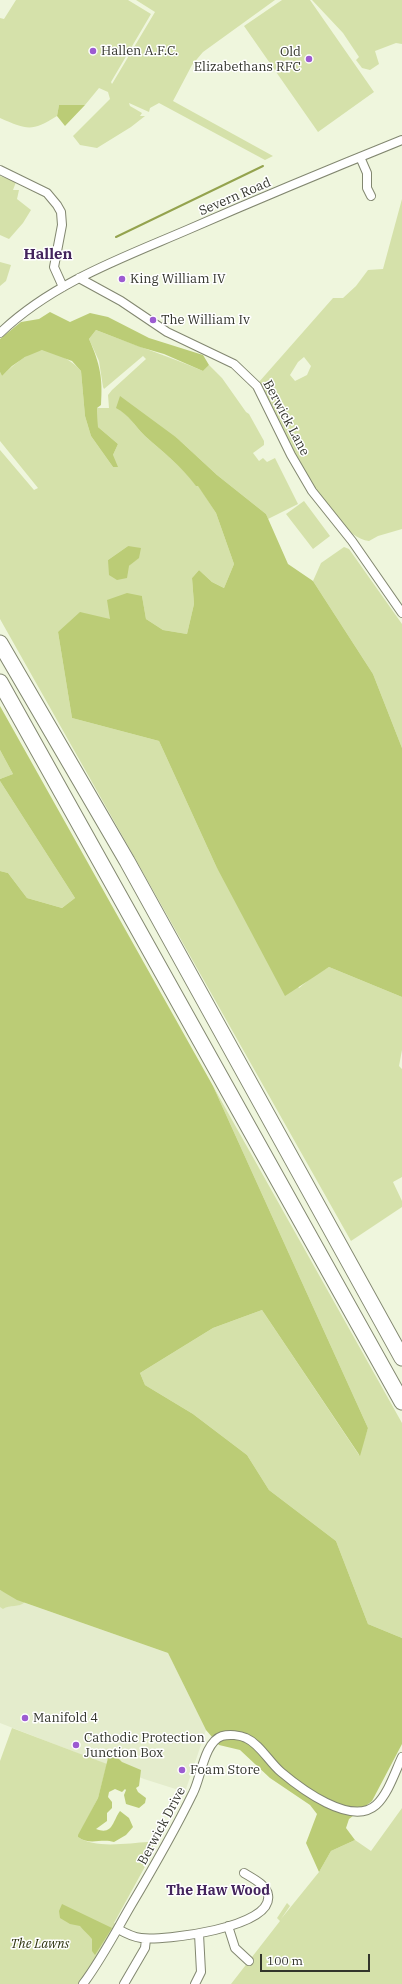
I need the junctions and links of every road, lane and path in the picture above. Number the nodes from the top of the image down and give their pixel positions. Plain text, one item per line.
1 (402, 140) edge
2 (360, 157) junction
3 (0, 170) edge
4 (371, 196) dead end
5 (79, 278) junction
6 (63, 287) junction
7 (0, 333) edge
8 (402, 613) edge
9 (0, 643) edge
10 (0, 682) edge
11 (402, 1358) edge
12 (402, 1402) edge
13 (402, 1758) edge
14 (244, 1873) dead end
15 (228, 1926) junction
16 (118, 1929) junction
17 (199, 1934) junction
18 (146, 1939) junction
19 (249, 1961) dead end
20 (82, 1984) edge
21 (124, 1984) edge
22 (195, 1984) edge

1 - 2 street, Severn Road
2 - 4 street
2 - 5 street, Severn Road
3 - 6 street
5 - 6 street, Severn Road
5 - 8 street, Berwick Lane
6 - 7 street, Severn Road
9 - 11 highway
10 - 12 highway
13 - 16 street, Berwick Drive
14 - 15 street
15 - 17 street
15 - 19 street
16 - 18 street
16 - 20 street, Berwick Drive
17 - 18 street
17 - 22 street
18 - 21 street

